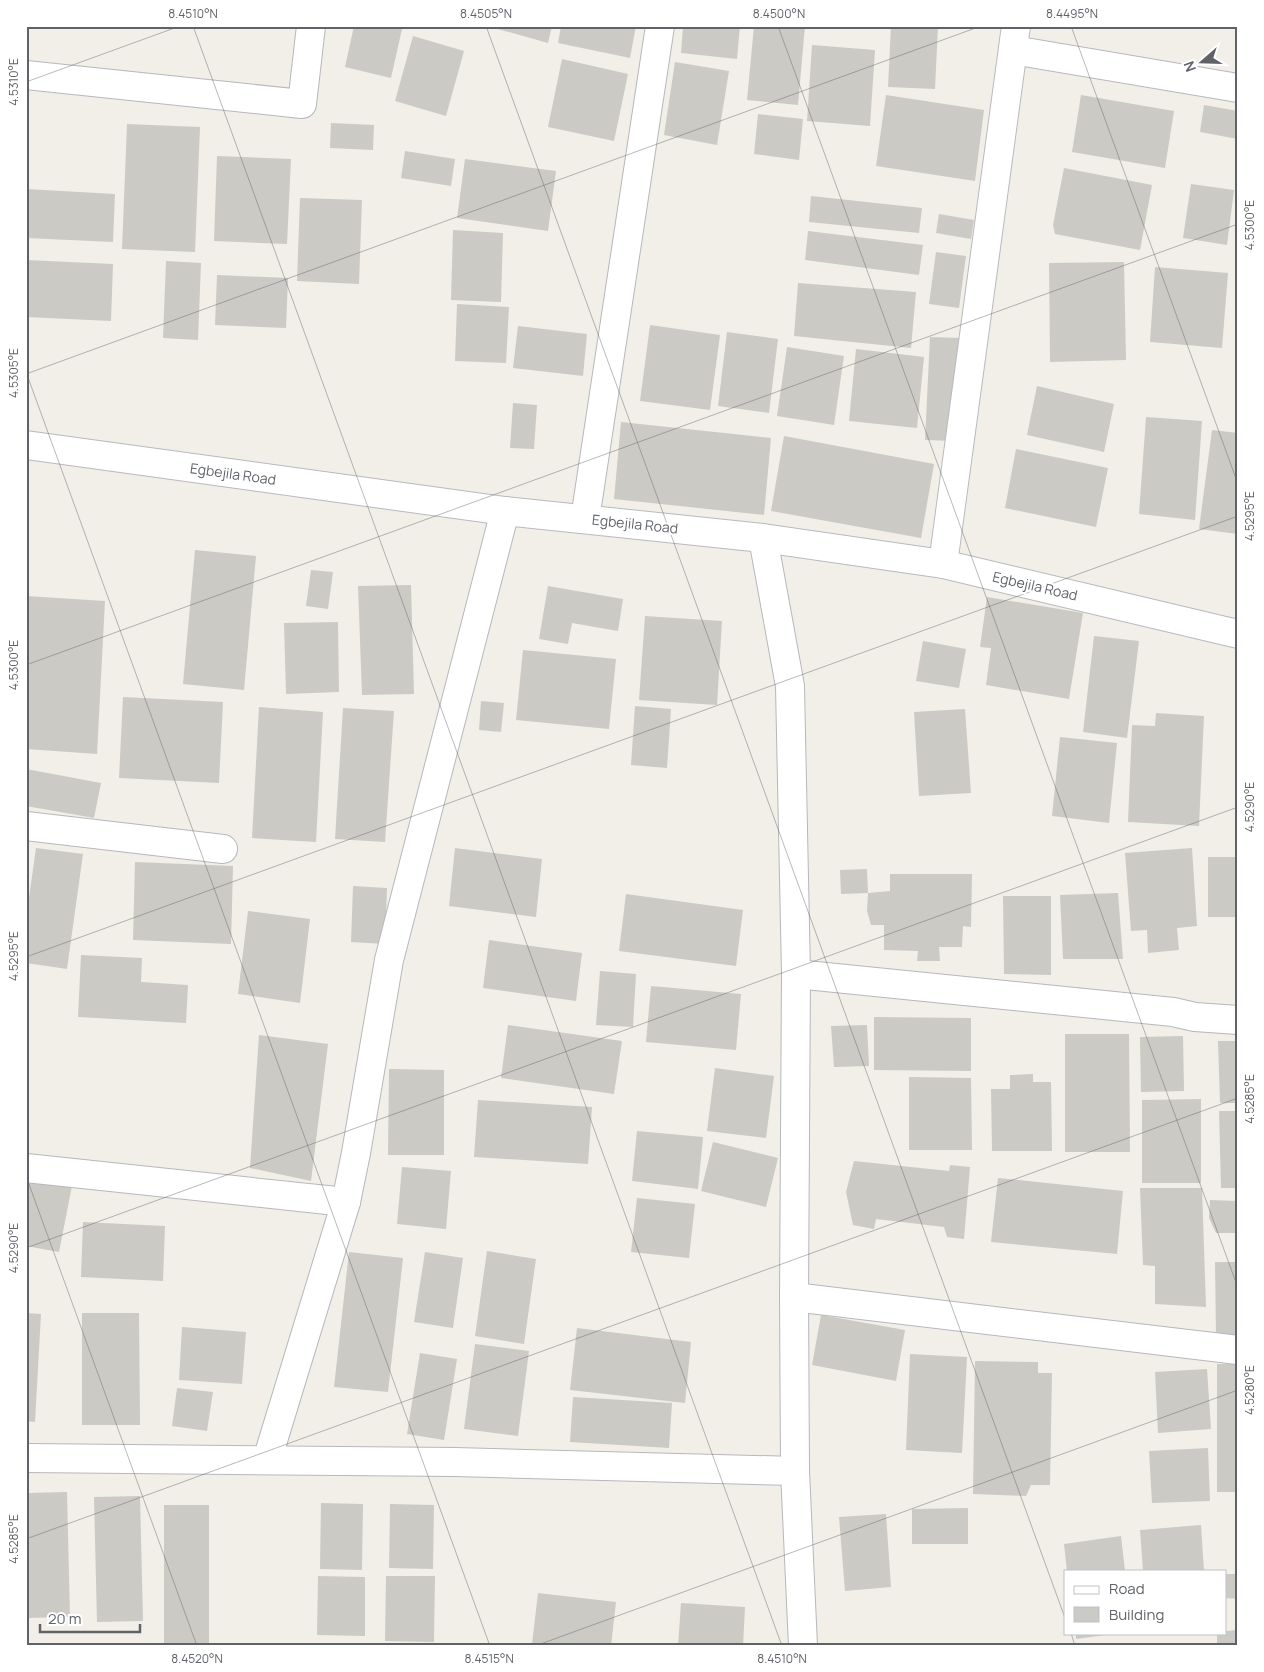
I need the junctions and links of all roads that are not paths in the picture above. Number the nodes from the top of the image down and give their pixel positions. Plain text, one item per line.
1 (311, 26) edge
2 (660, 26) edge
3 (1014, 38) edge
4 (26, 75) edge
5 (1238, 88) edge
6 (26, 446) edge
7 (505, 511) junction
8 (585, 519) junction
9 (764, 538) junction
10 (943, 564) junction
11 (1238, 634) edge
12 (26, 826) edge
13 (223, 850) dead end
14 (796, 974) junction
15 (1238, 1020) edge
16 (26, 1168) edge
17 (346, 1202) junction
18 (794, 1297) junction
19 (1238, 1350) edge
20 (26, 1458) edge
21 (266, 1460) junction
22 (795, 1471) junction
23 (803, 1646) edge

1 - 4 street
2 - 8 street
3 - 5 street
3 - 10 street
6 - 7 street, Egbejila Road
7 - 8 street, Egbejila Road
7 - 17 street
8 - 9 street, Egbejila Road
9 - 10 street, Egbejila Road
9 - 14 street
10 - 11 street, Egbejila Road
12 - 13 street
14 - 15 street
14 - 18 street
16 - 17 street
17 - 21 street
18 - 19 street
18 - 22 street
20 - 21 street
21 - 22 street
22 - 23 street

